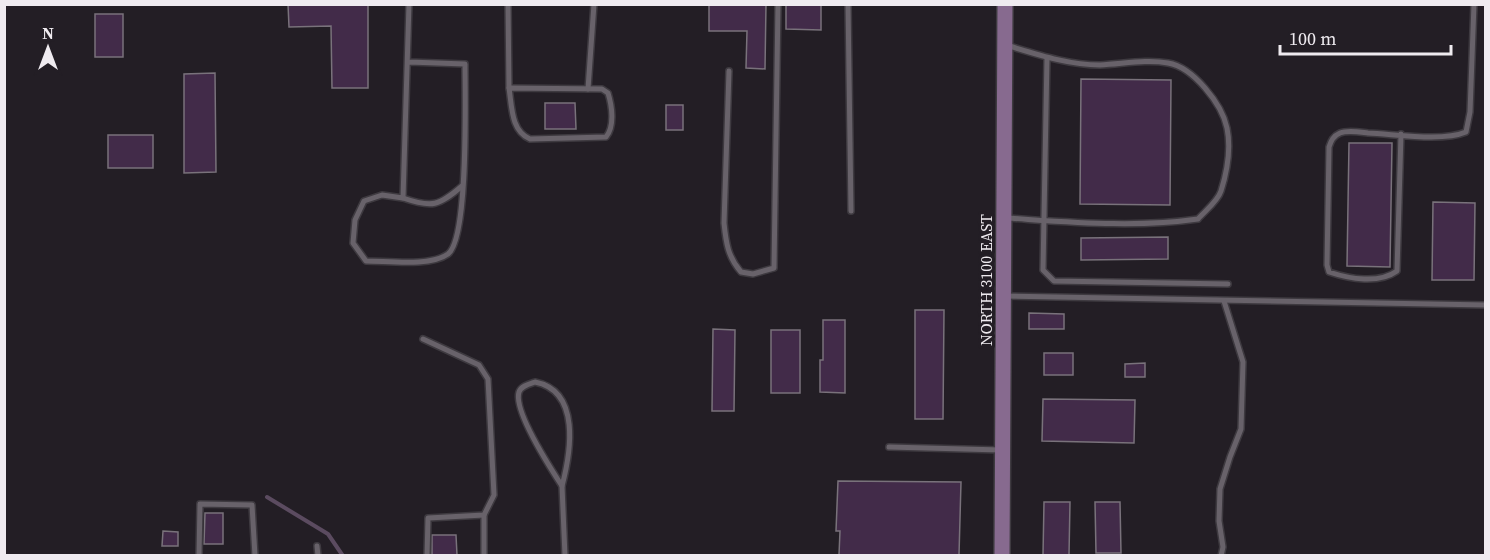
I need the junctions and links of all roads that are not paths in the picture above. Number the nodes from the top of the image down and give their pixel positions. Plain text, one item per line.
1 (409, 4) edge
2 (508, 4) edge
3 (594, 4) edge
4 (778, 4) edge
5 (848, 4) edge
6 (1005, 4) edge
7 (1474, 4) edge
8 (1006, 45) junction
9 (1047, 58) junction
10 (409, 62) junction
11 (729, 70) dead end
12 (508, 88) junction
13 (588, 89) junction
14 (1401, 135) junction
15 (462, 186) junction
16 (403, 198) junction
17 (851, 211) dead end
18 (1005, 218) junction
19 (1045, 221) junction
20 (1228, 284) dead end
21 (1004, 296) junction
22 (1224, 301) junction
23 (1485, 305) edge
24 (423, 339) dead end
25 (889, 447) dead end
26 (1003, 450) junction
27 (562, 486) junction
28 (484, 515) junction
29 (318, 546) dead end
30 (199, 555) edge
31 (255, 555) edge
32 (318, 555) edge
33 (427, 555) edge
34 (484, 555) edge
35 (565, 555) edge
36 (1002, 555) edge
37 (1221, 555) edge

1 - 10 lane
2 - 12 lane
3 - 13 lane
4 - 11 lane
5 - 17 lane
6 - 8 main road, NORTH 3100 EAST
7 - 14 lane
8 - 9 lane
8 - 18 main road, NORTH 3100 EAST
9 - 19 lane
9 - 19 lane
10 - 15 lane
10 - 16 lane
12 - 13 lane
12 - 13 lane
14 - 14 lane
15 - 16 lane
15 - 16 lane
18 - 19 lane
18 - 21 main road, NORTH 3100 EAST
19 - 20 lane
21 - 22 lane
21 - 26 main road, NORTH 3100 EAST
22 - 23 lane
22 - 37 lane
24 - 28 lane
25 - 26 lane
26 - 36 main road, NORTH 3100 EAST
27 - 27 lane
27 - 35 lane
28 - 33 lane
28 - 34 lane
29 - 32 lane
30 - 31 lane

